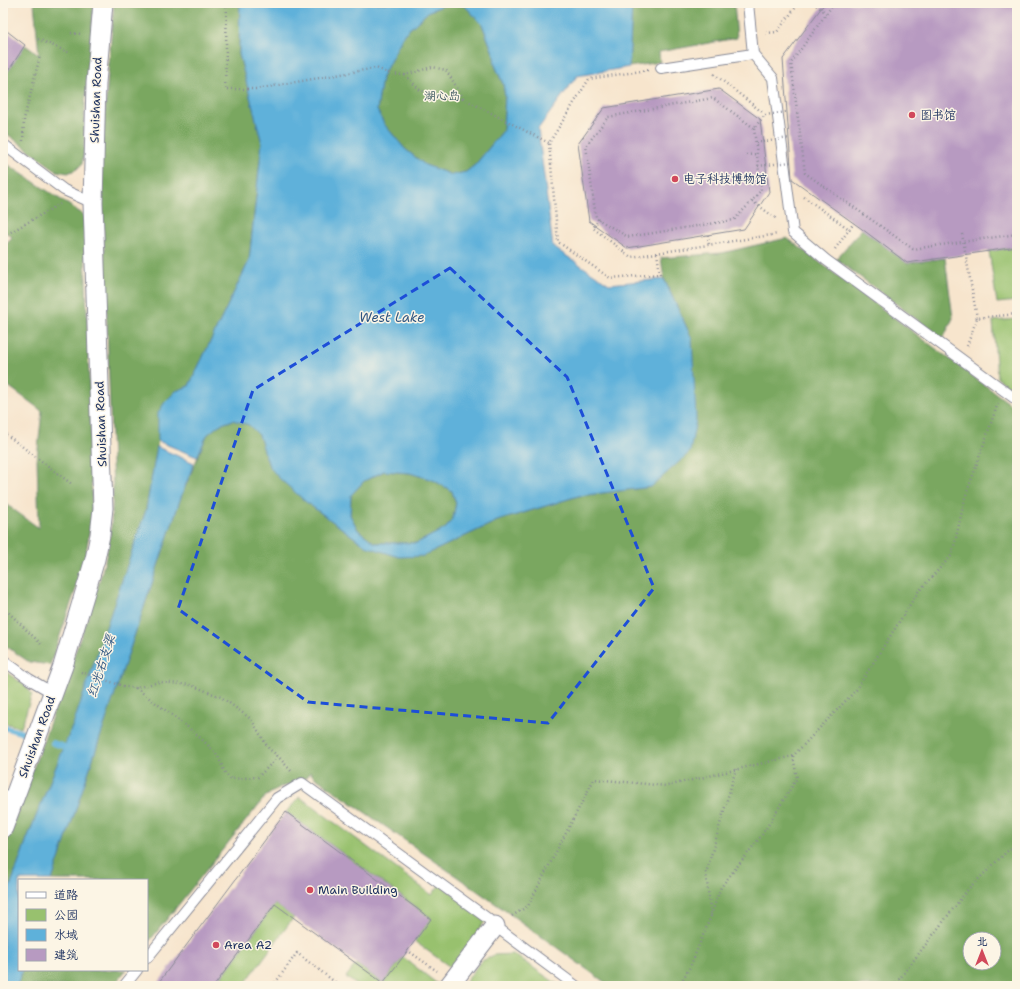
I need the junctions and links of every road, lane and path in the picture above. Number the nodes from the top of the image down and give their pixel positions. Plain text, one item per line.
1 (103, 3) edge
2 (227, 3) edge
3 (748, 3) edge
4 (799, 3) edge
5 (813, 3) edge
6 (834, 3) edge
7 (827, 14) junction
8 (777, 32) dead end
9 (38, 39) dead end
10 (70, 53) dead end
11 (753, 54) junction
12 (40, 56) dead end
13 (661, 68) joint
14 (405, 75) junction
15 (727, 84) dead end
16 (464, 99) junction
17 (760, 110) dead end
18 (787, 112) dead end
19 (765, 115) dead end
20 (760, 120) dead end
21 (754, 128) junction
22 (789, 138) dead end
23 (756, 142) junction
24 (549, 143) junction
25 (3, 144) edge
26 (757, 154) junction
27 (746, 155) dead end
28 (22, 159) junction
29 (791, 162) dead end
30 (758, 166) junction
31 (787, 185) junction
32 (64, 201) dead end
33 (752, 201) junction
34 (93, 203) junction
35 (599, 219) junction
36 (778, 221) dead end
37 (854, 223) dead end
38 (849, 229) junction
39 (793, 232) junction
40 (962, 234) dead end
41 (1017, 234) edge
42 (708, 235) dead end
43 (3, 241) edge
44 (964, 242) junction
45 (709, 245) junction
46 (657, 252) junction
47 (826, 260) junction
48 (1017, 314) edge
49 (976, 318) junction
50 (962, 359) junction
51 (1003, 390) junction
52 (1017, 400) edge
53 (3, 432) edge
54 (73, 485) dead end
55 (3, 607) edge
56 (41, 644) dead end
57 (3, 660) edge
58 (87, 675) dead end
59 (136, 688) junction
60 (53, 693) junction
61 (277, 755) junction
62 (793, 756) junction
63 (736, 769) junction
64 (302, 783) junction
65 (3, 828) edge
66 (1017, 842) edge
67 (711, 916) junction
68 (494, 926) junction
69 (407, 950) dead end
70 (148, 957) edge
71 (136, 971) edge
72 (450, 984) edge
73 (124, 986) edge
74 (273, 986) edge
75 (340, 986) edge
76 (576, 986) edge
77 (679, 986) edge
78 (894, 986) edge

1 - 34 street, Shuishan Road
2 - 14 path
3 - 11 lane
4 - 8 path
5 - 7 path
6 - 7 path
7 - 44 path
9 - 10 path
11 - 13 lane
11 - 31 lane
12 - 28 path
13 - 24 path
14 - 16 path
14 - 16 path
15 - 17 path
16 - 24 path
18 - 19 path, bridge
20 - 21 path
21 - 23 path
21 - 35 path
22 - 23 path, bridge
23 - 26 path
24 - 46 path
25 - 28 lane
26 - 27 path
26 - 30 path
28 - 34 lane
29 - 30 path, bridge
30 - 33 path
31 - 38 path
31 - 39 lane
32 - 43 path
33 - 35 path
33 - 36 path
34 - 60 street, Shuishan Road
35 - 46 path
37 - 38 path
38 - 47 path
39 - 45 path
39 - 47 lane
40 - 44 path
41 - 44 path
42 - 45 path
44 - 49 path
45 - 46 path
47 - 50 lane
48 - 49 path
49 - 50 path
50 - 51 lane
51 - 52 lane
51 - 62 path
53 - 54 path
55 - 56 path
57 - 60 lane
58 - 59 path
59 - 61 path
59 - 61 path
60 - 65 street, Shuishan Road
61 - 64 path
62 - 63 path
62 - 67 path
63 - 67 path
63 - 68 path
64 - 68 lane
64 - 70 lane
66 - 78 path
67 - 77 path
68 - 72 street
68 - 76 lane
69 - 72 path
71 - 73 lane
74 - 75 path

